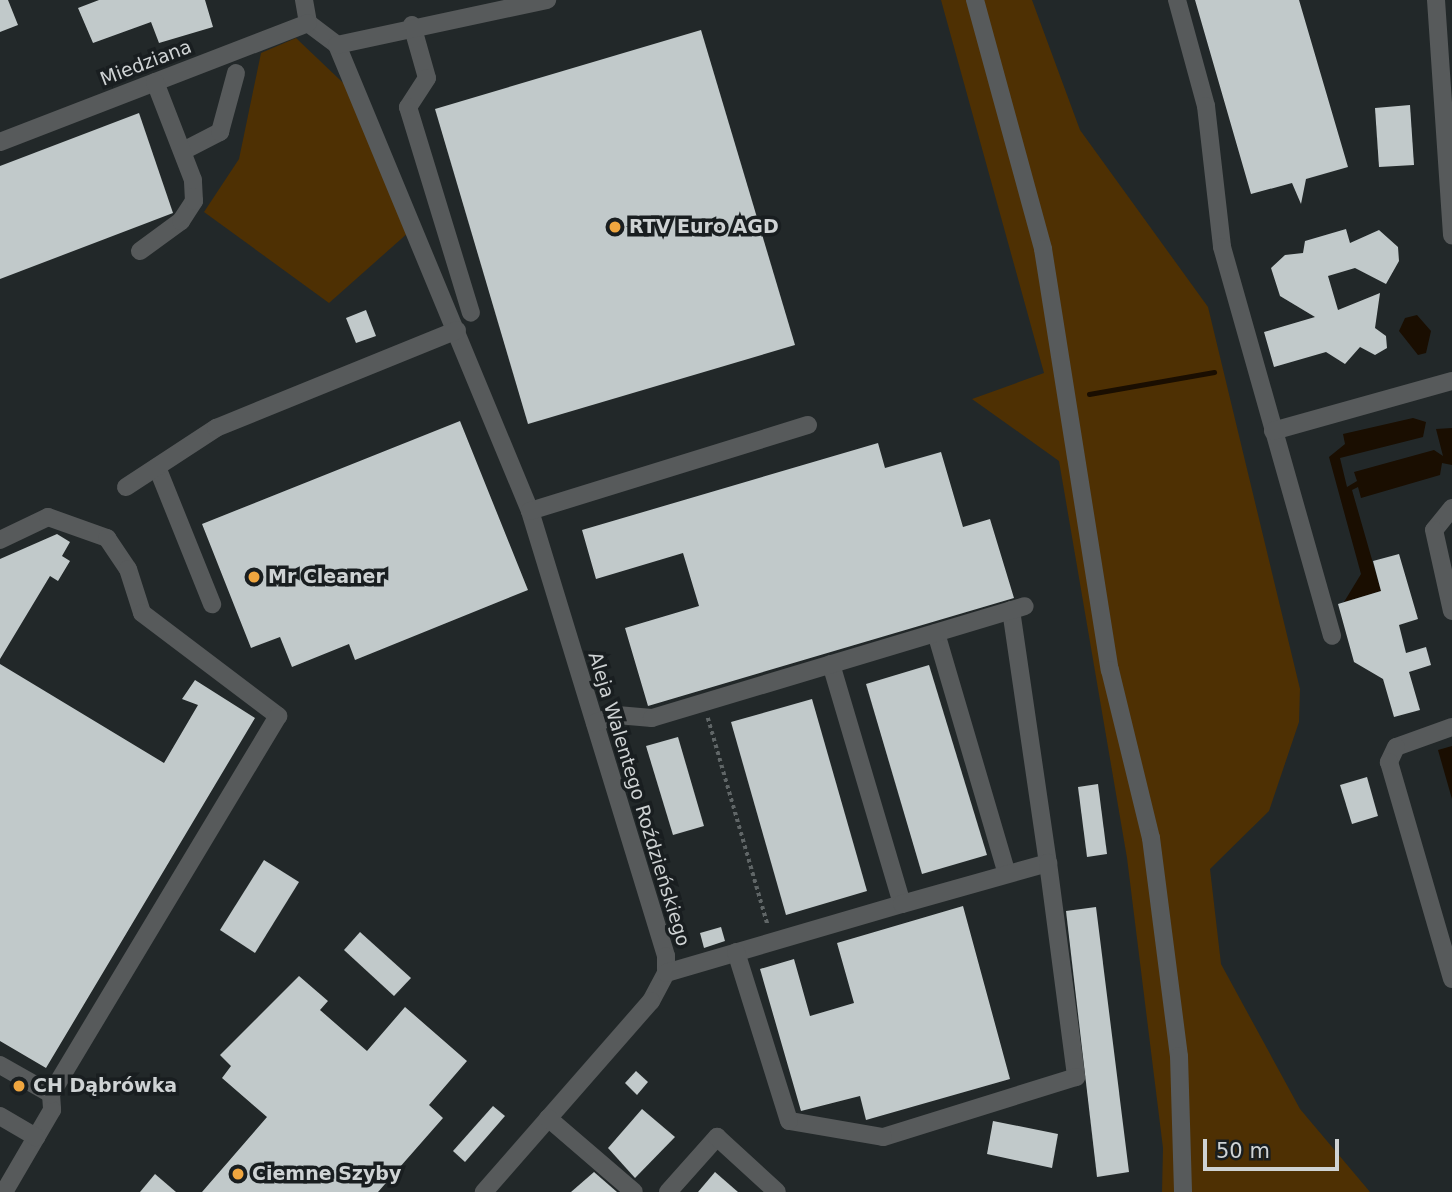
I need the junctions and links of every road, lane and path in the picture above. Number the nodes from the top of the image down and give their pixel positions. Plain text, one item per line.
1 (304, 0) edge
2 (547, 0) edge
3 (975, 0) edge
4 (1177, 0) edge
5 (1436, 0) edge
6 (308, 23) junction
7 (412, 25) junction
8 (337, 45) junction
9 (236, 73) dead end
10 (155, 82) junction
11 (0, 142) edge
12 (183, 151) junction
13 (1452, 235) edge
14 (140, 251) dead end
15 (471, 313) dead end
16 (457, 330) junction
17 (1452, 381) edge
18 (808, 425) dead end
19 (1273, 431) junction
20 (156, 467) junction
21 (127, 487) dead end
22 (1452, 508) edge
23 (530, 511) junction
24 (0, 540) edge
25 (212, 604) dead end
26 (1452, 611) edge
27 (936, 633) junction
28 (1332, 636) dead end
29 (831, 664) junction
30 (704, 703) junction
31 (594, 723) junction
32 (1452, 727) edge
33 (1048, 863) junction
34 (1007, 874) junction
35 (902, 904) junction
36 (772, 942) junction
37 (736, 952) junction
38 (666, 972) junction
39 (1452, 979) edge
40 (0, 1065) edge
41 (51, 1094) junction
42 (0, 1116) edge
43 (548, 1118) junction
44 (36, 1137) junction
45 (4, 1192) edge
46 (484, 1192) edge
47 (634, 1192) edge
48 (668, 1192) edge
49 (777, 1192) edge
50 (1184, 1192) edge

1 - 6 street
2 - 7 street
3 - 50 street
4 - 19 street
5 - 13 street
6 - 8 street
6 - 10 street, Miedziana
7 - 8 street
7 - 15 street
8 - 16 street, Aleja Walentego Roździeńskiego
9 - 12 street
10 - 11 street, Miedziana
10 - 12 street
12 - 14 street
16 - 20 street
16 - 23 street, Aleja Walentego Roździeńskiego
17 - 19 street
18 - 23 street
19 - 28 street
20 - 21 street
20 - 25 street
22 - 26 street
23 - 31 street, Aleja Walentego Roździeńskiego
24 - 41 street
27 - 29 street
27 - 33 street
27 - 34 street
29 - 30 street
29 - 35 street
30 - 31 street
30 - 36 path
31 - 38 street, Aleja Walentego Roździeńskiego
32 - 39 street
33 - 34 street
33 - 37 street
34 - 35 street
35 - 36 street
36 - 37 street
37 - 38 street
38 - 43 street, Aleja Walentego Roździeńskiego
40 - 41 street
41 - 44 street
42 - 44 street
43 - 46 street, Aleja Walentego Roździeńskiego
43 - 47 street
44 - 45 street
48 - 49 street

